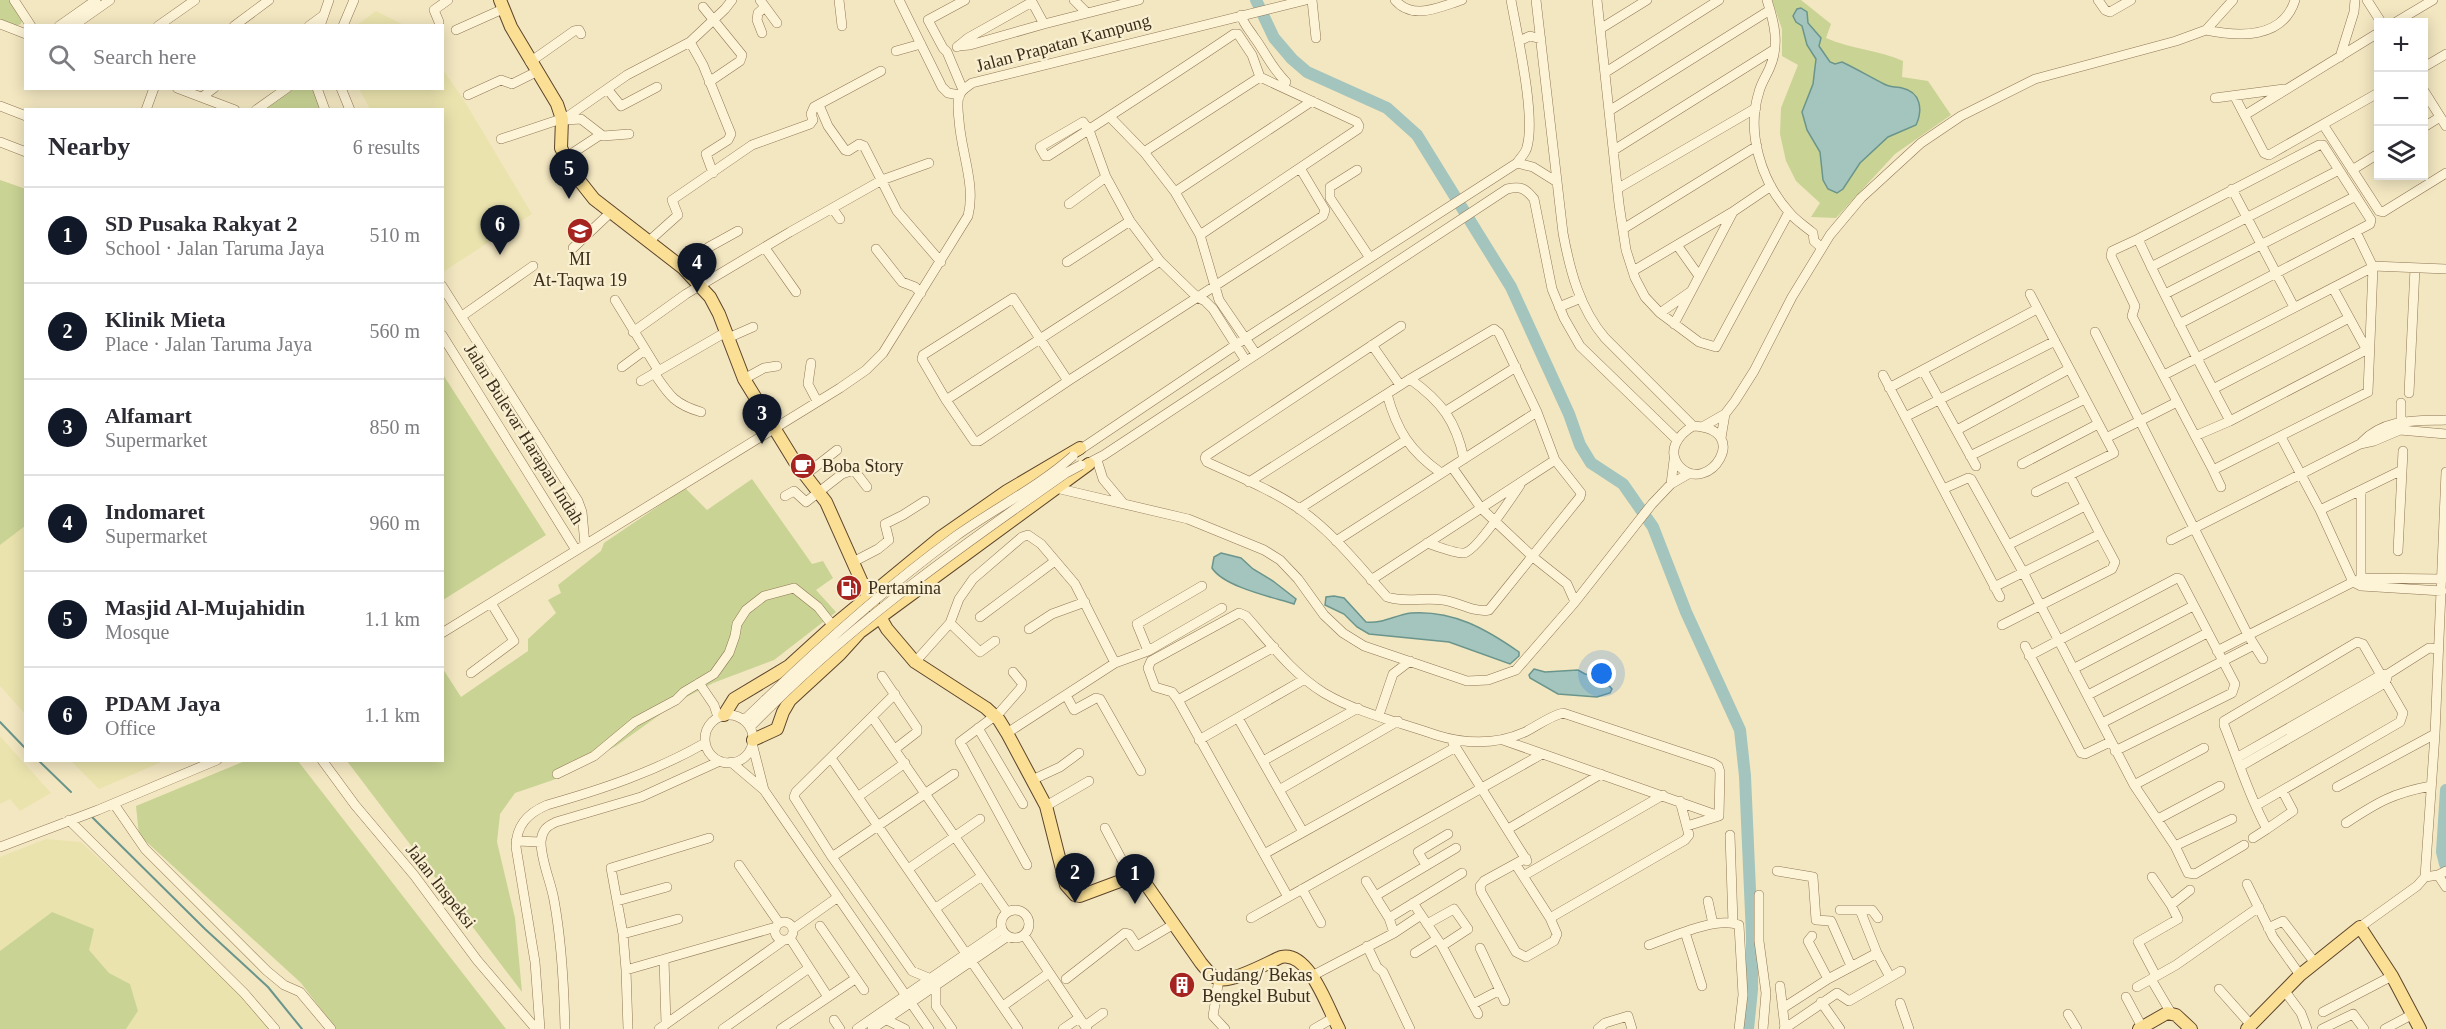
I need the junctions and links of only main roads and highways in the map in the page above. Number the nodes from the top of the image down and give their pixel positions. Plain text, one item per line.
1 (502, 4) edge
2 (1077, 452) road end
3 (1089, 463) road end
4 (868, 596) junction
5 (880, 618) junction
6 (721, 716) road end
7 (752, 741) road end
8 (1336, 1024) edge
9 (2249, 1027) edge
10 (2140, 1028) edge
11 (2191, 1029) edge
12 (2420, 1029) edge

1 - 4 main road
2 - 4 main road
3 - 5 main road
4 - 5 main road
4 - 6 main road
5 - 7 main road
5 - 8 main road
9 - 12 main road
10 - 11 main road

